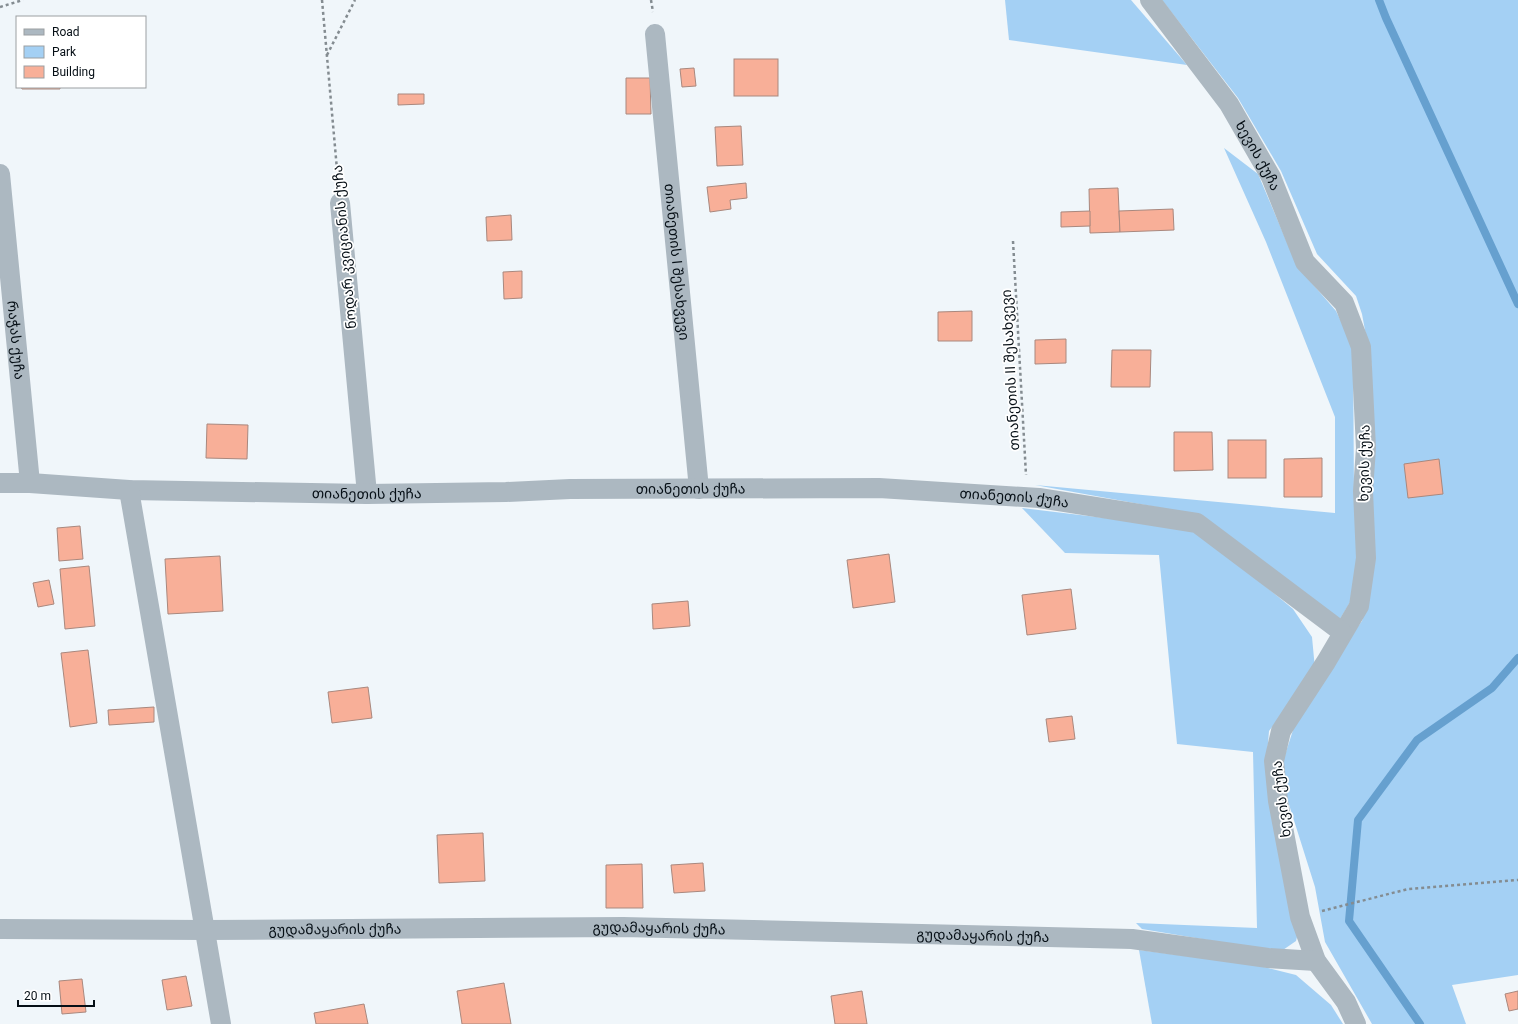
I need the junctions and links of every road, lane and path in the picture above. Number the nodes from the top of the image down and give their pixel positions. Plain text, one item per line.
1 (23, 0) edge
2 (322, 0) edge
3 (355, 0) edge
4 (1150, 0) edge
5 (0, 7) edge
6 (655, 34) dead end
7 (327, 55) junction
8 (0, 174) edge
9 (340, 204) joint
10 (1013, 241) dead end
11 (0, 483) edge
12 (30, 483) junction
13 (700, 489) junction
14 (129, 490) junction
15 (367, 494) junction
16 (1027, 498) junction
17 (1342, 632) junction
18 (1518, 880) edge
19 (1300, 916) junction
20 (0, 929) edge
21 (206, 930) junction
22 (1316, 961) junction
23 (221, 1024) edge
24 (1356, 1024) edge

1 - 5 path
2 - 7 path, ნოდარ კვიციანის ქუჩა
3 - 7 path
4 - 17 street, ხევის ქუჩა
6 - 13 street, თიანეთის I შესახვევი
7 - 9 path, ნოდარ კვიციანის ქუჩა
8 - 12 street, რაჭას ქუჩა
9 - 15 street, ნოდარ კვიციანის ქუჩა
10 - 16 path, თიანეთის II შესახვევი
11 - 12 street, თიანეთის ქუჩა
12 - 14 street, თიანეთის ქუჩა
13 - 15 street, თიანეთის ქუჩა
13 - 16 street, თიანეთის ქუჩა
14 - 15 street, თიანეთის ქუჩა
14 - 21 street
16 - 17 street, თიანეთის ქუჩა
17 - 19 street, ხევის ქუჩა
18 - 19 path
19 - 22 street, ხევის ქუჩა
20 - 21 street, გუდამაყარის ქუჩა
21 - 22 street, გუდამაყარის ქუჩა
21 - 23 street
22 - 24 street, ხევის ქუჩა

